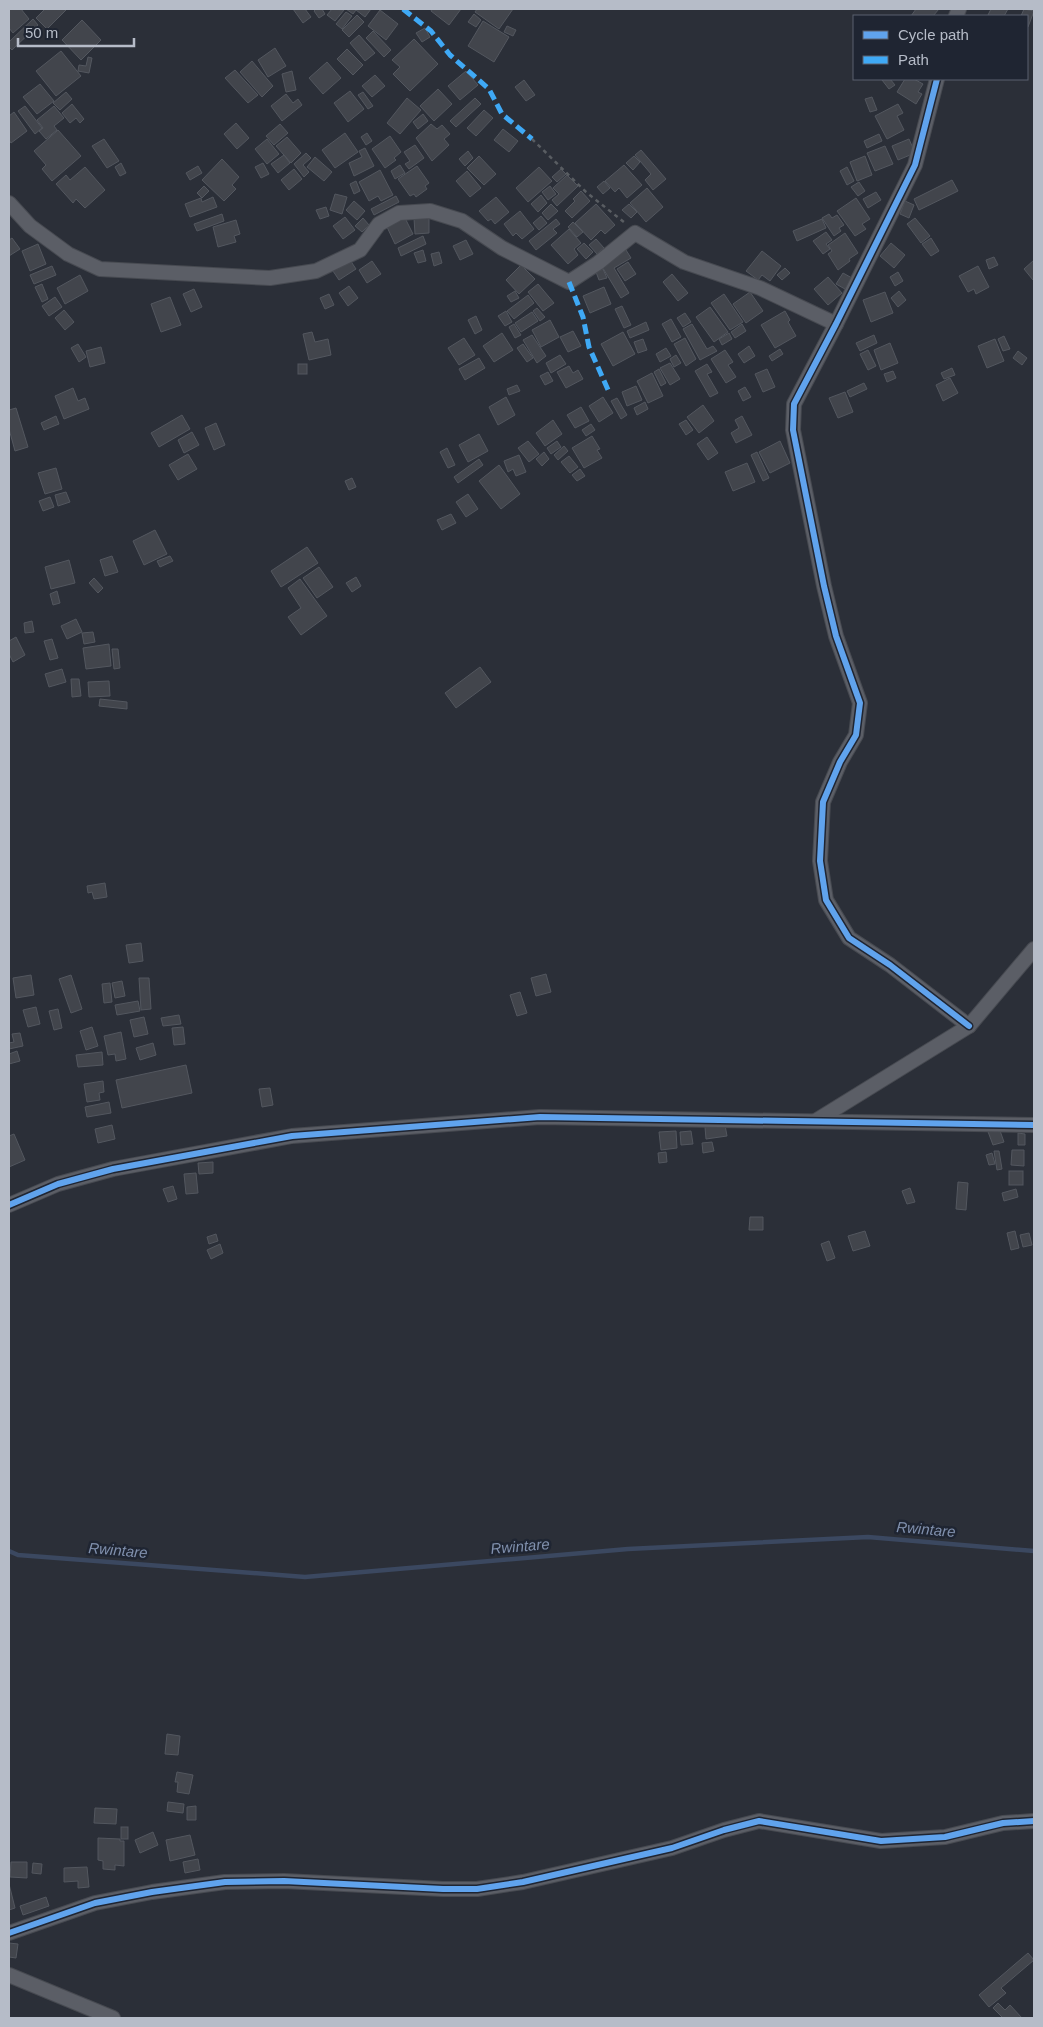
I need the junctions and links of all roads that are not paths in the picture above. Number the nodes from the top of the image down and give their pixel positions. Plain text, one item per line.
1 (937, 80) edge
2 (9, 203) edge
3 (836, 324) junction
4 (1034, 949) edge
5 (968, 1026) junction
6 (816, 1120) junction
7 (1034, 1125) edge
8 (9, 1205) edge
9 (1034, 1821) edge
10 (9, 1933) edge
11 (9, 1975) edge
12 (113, 2018) edge

1 - 3 street
2 - 3 street
3 - 5 street
4 - 5 street
5 - 6 street
6 - 7 street
6 - 8 street
9 - 10 street
11 - 12 street

